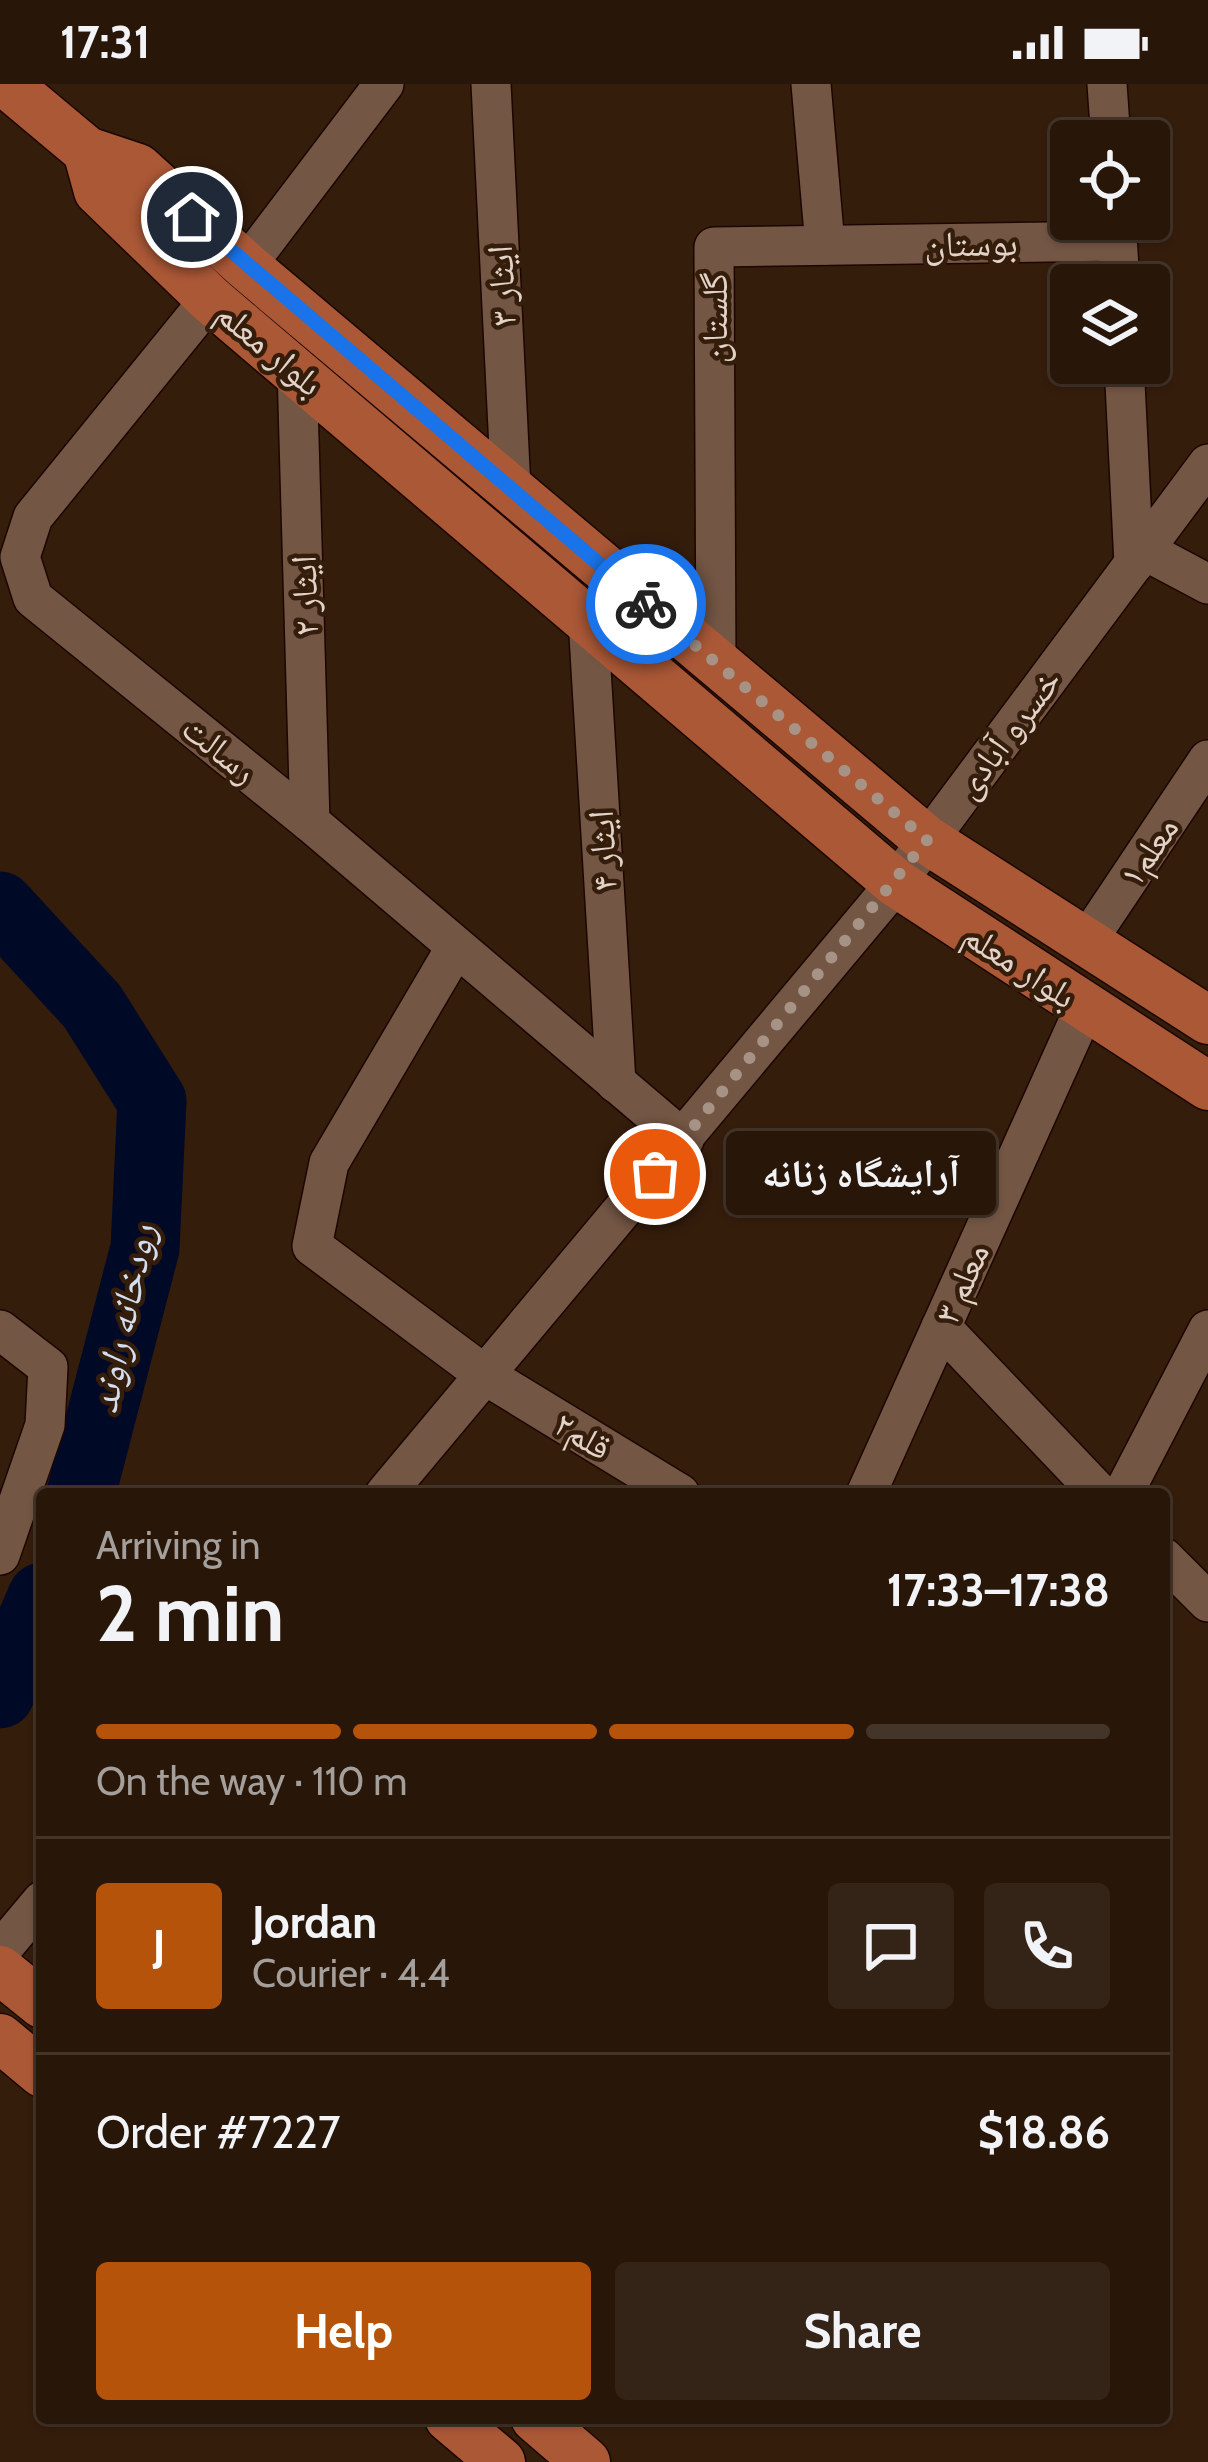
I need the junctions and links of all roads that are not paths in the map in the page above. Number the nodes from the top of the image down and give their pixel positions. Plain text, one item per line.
1 (7, 84) edge
2 (384, 84) edge
3 (490, 84) edge
4 (811, 84) edge
5 (1108, 84) edge
6 (1110, 120) edge
7 (87, 151) junction
8 (1050, 233) edge
9 (825, 245) junction
10 (246, 266) junction
11 (210, 299) junction
12 (297, 369) junction
13 (1126, 384) edge
14 (1208, 464) edge
15 (511, 489) junction
16 (1139, 557) junction
17 (1208, 584) edge
18 (588, 619) junction
19 (716, 663) junction
20 (1208, 760) edge
21 (310, 822) junction
22 (927, 840) junction
23 (896, 883) junction
24 (1087, 941) junction
25 (456, 946) junction
26 (1085, 1007) junction
27 (1207, 1015) edge
28 (616, 1083) junction
29 (1208, 1086) edge
30 (684, 1140) junction
31 (941, 1327) junction
32 (0, 1330) edge
33 (1208, 1330) edge
34 (485, 1376) junction
35 (390, 1488) edge
36 (670, 1488) edge
37 (869, 1488) edge
38 (1094, 1488) edge
39 (1126, 1488) edge
40 (0, 1556) edge
41 (1170, 1564) edge
42 (1208, 1603) edge
43 (36, 1908) edge
44 (0, 1951) edge
45 (0, 1970) edge
46 (36, 1999) edge
47 (0, 2038) edge
48 (36, 2068) edge
49 (456, 2424) edge
50 (544, 2424) edge
51 (501, 2462) edge
52 (586, 2462) edge

1 - 7 main road
2 - 10 street
3 - 15 street, ایثار ۳
4 - 9 street
5 - 6 street
7 - 10 main road, بلوار معلم
7 - 11 main road, بلوار معلم
8 - 9 street, بوستان
9 - 19 street, گلستان
10 - 15 main road, بلوار معلم
11 - 12 main road, بلوار معلم
11 - 21 street, رسالت
12 - 18 main road, بلوار معلم
12 - 21 street, ایثار ۲
13 - 16 street
14 - 16 street, خسرو آبادی
15 - 19 main road, بلوار معلم
16 - 17 street
16 - 22 street, خسرو آبادی
18 - 23 main road, بلوار معلم
18 - 28 street, ایثار ۴
19 - 22 main road, بلوار معلم
20 - 24 street, معلم۱
21 - 25 street, رسالت
22 - 23 street, خسرو آبادی
22 - 24 main road, بلوار معلم
23 - 26 main road, بلوار معلم
23 - 30 street, خسرو آبادی
24 - 27 main road, بلوار معلم
25 - 28 street, رسالت
25 - 34 street, قلم۲
26 - 29 main road, بلوار معلم
26 - 31 street, معلم ۳
28 - 30 street, رسالت
30 - 34 street, خسرو آبادی
31 - 37 street, معلم ۳
31 - 38 street
32 - 40 street
33 - 39 street
34 - 35 street, خسرو آبادی
34 - 36 street, قلم۲
41 - 42 street
43 - 44 street
45 - 46 main road
47 - 48 main road
49 - 51 main road
50 - 52 main road

